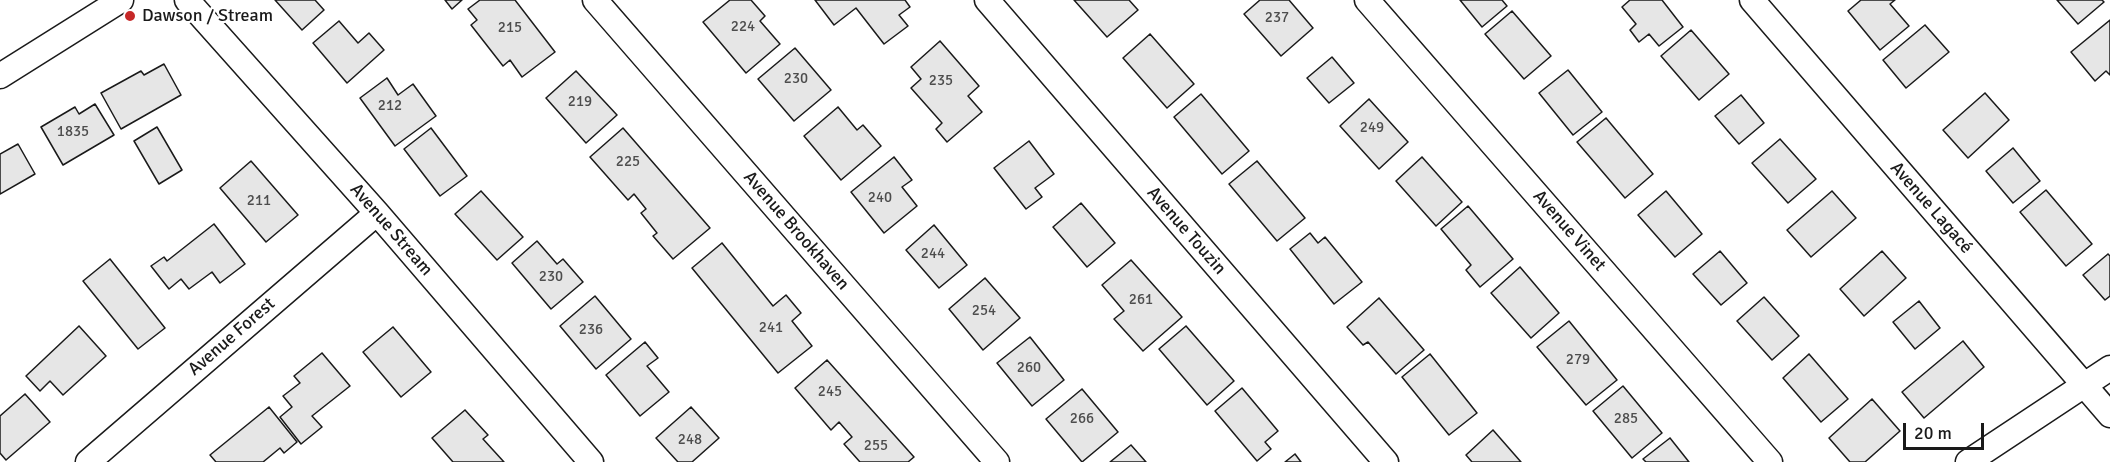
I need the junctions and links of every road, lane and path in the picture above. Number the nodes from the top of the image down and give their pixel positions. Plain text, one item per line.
1 (122, 0) edge
2 (187, 0) edge
3 (595, 0) edge
4 (987, 0) edge
5 (1367, 0) edge
6 (1752, 0) edge
7 (0, 76) edge
8 (376, 213) junction
9 (2110, 368) edge
10 (2085, 386) junction
11 (2110, 415) edge
12 (88, 462) edge
13 (591, 462) edge
14 (997, 462) edge
15 (1386, 462) edge
16 (1770, 462) edge
17 (1968, 462) edge

1 - 7 street
2 - 8 street, Avenue Stream
3 - 14 street, Avenue Brookhaven
4 - 15 street, Avenue Touzin
5 - 16 street, Avenue Vinet
6 - 10 street, Avenue Lagacé
8 - 12 street, Avenue Forest
8 - 13 street, Avenue Stream
9 - 10 street
10 - 11 street, Avenue Lagacé
10 - 17 street

